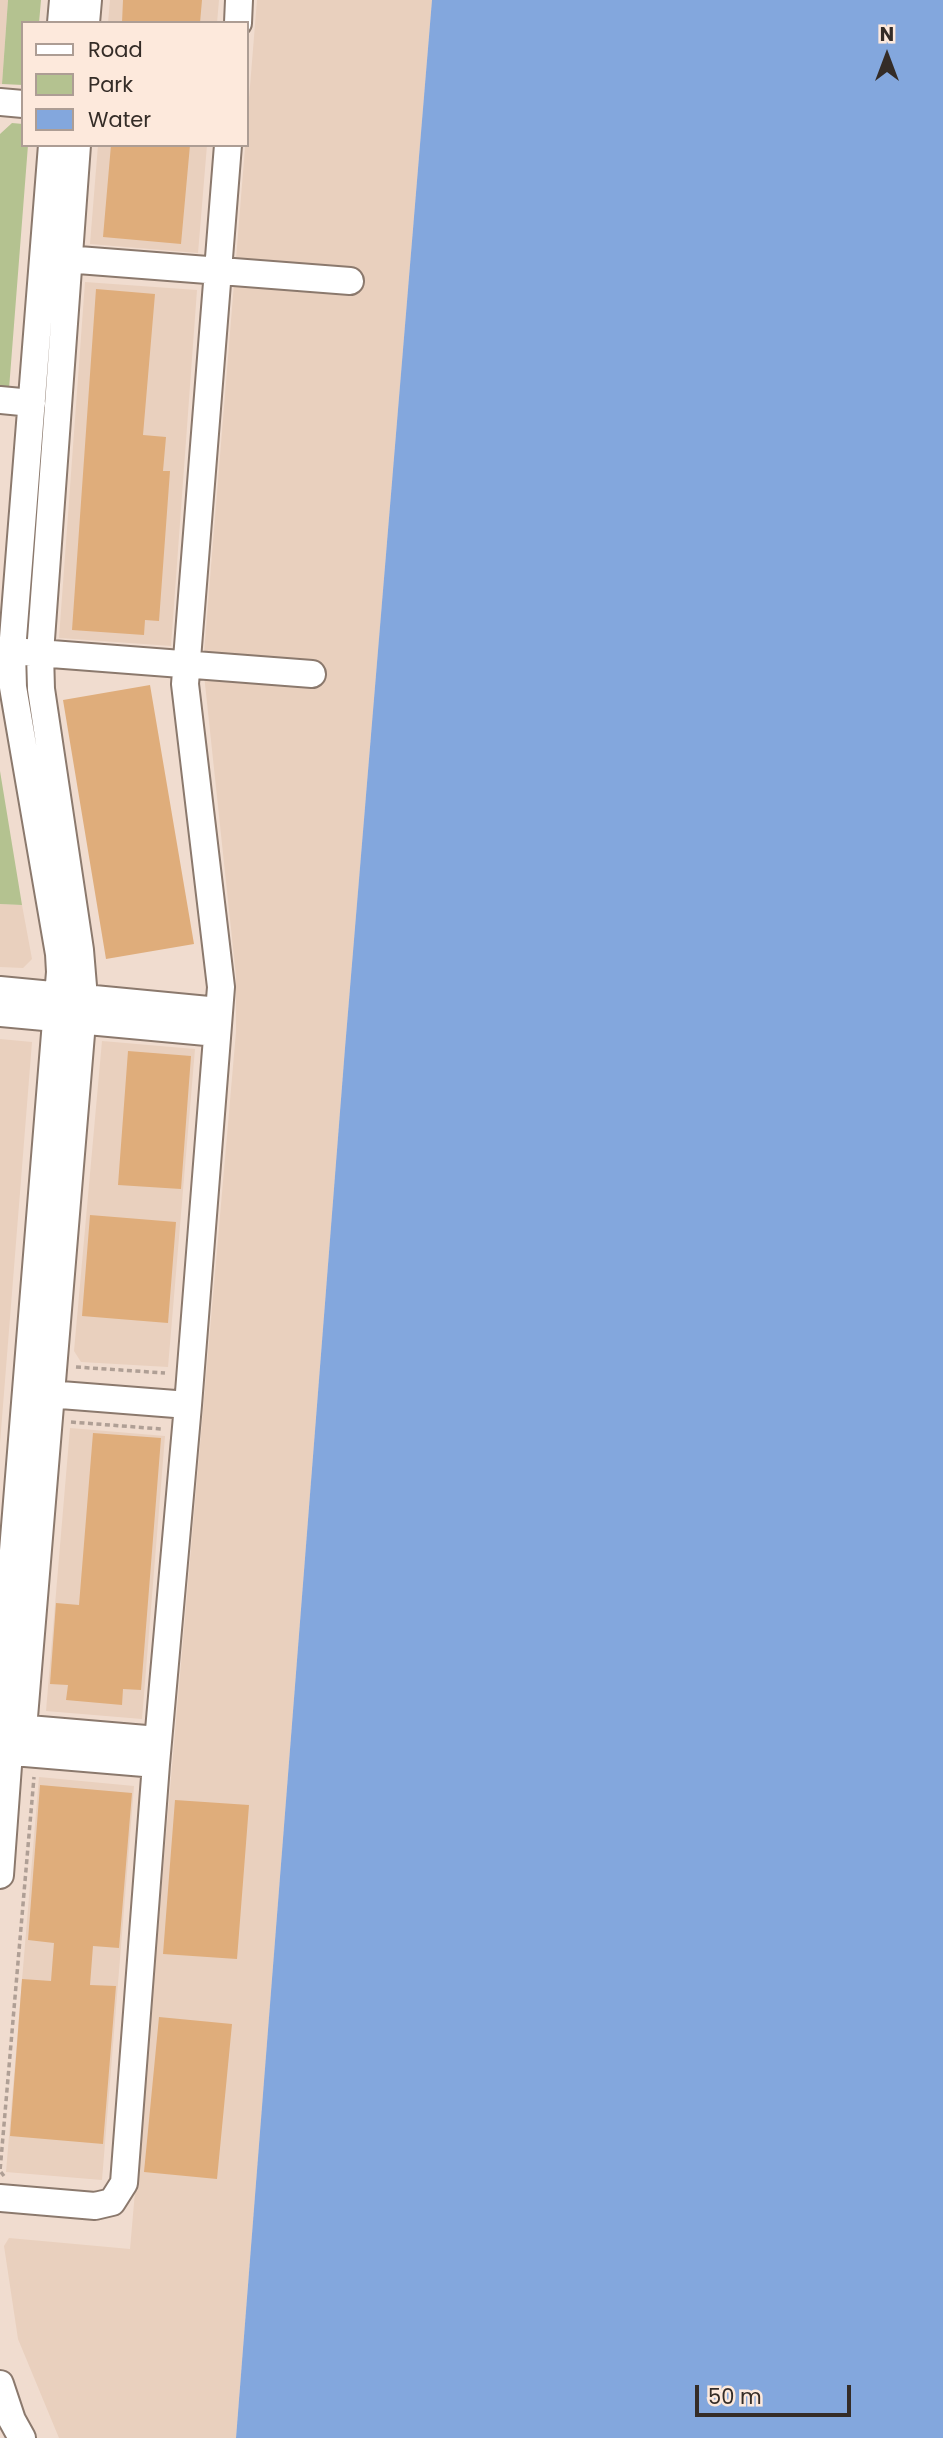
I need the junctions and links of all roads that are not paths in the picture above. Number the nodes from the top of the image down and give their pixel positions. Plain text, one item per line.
1 (63, 0) edge
2 (88, 0) edge
3 (239, 0) edge
4 (61, 21) edge
5 (86, 21) edge
6 (238, 21) edge
7 (0, 102) edge
8 (21, 104) edge
9 (52, 147) edge
10 (77, 147) edge
11 (228, 147) edge
12 (56, 258) junction
13 (217, 271) junction
14 (350, 281) dead end
15 (0, 400) edge
16 (32, 403) junction
17 (12, 651) junction
18 (40, 653) junction
19 (186, 664) junction
20 (312, 674) dead end
21 (7, 687) edge
22 (41, 688) junction
23 (0, 990) edge
24 (70, 1008) junction
25 (0, 1013) edge
26 (218, 1022) junction
27 (38, 1394) junction
28 (188, 1405) junction
29 (0, 1711) edge
30 (6, 1738) edge
31 (157, 1752) junction
32 (0, 1875) edge
33 (2, 2187) edge
34 (0, 2384) edge
35 (11, 2428) edge

1 - 4 street
2 - 5 street
3 - 6 street
7 - 8 street
9 - 12 street
10 - 12 street
11 - 13 street
12 - 13 street
12 - 16 street
12 - 18 street
13 - 14 street
13 - 19 street
15 - 16 street
16 - 17 street
17 - 18 street
17 - 21 street
18 - 19 street
18 - 22 street
19 - 20 street
19 - 26 street
21 - 22 street
21 - 24 street
22 - 24 street
23 - 24 street
24 - 25 street
24 - 26 street
24 - 27 street
26 - 28 street
27 - 28 street
27 - 29 street
27 - 30 street
28 - 31 street
30 - 31 street
30 - 32 street
31 - 33 street
34 - 35 street

